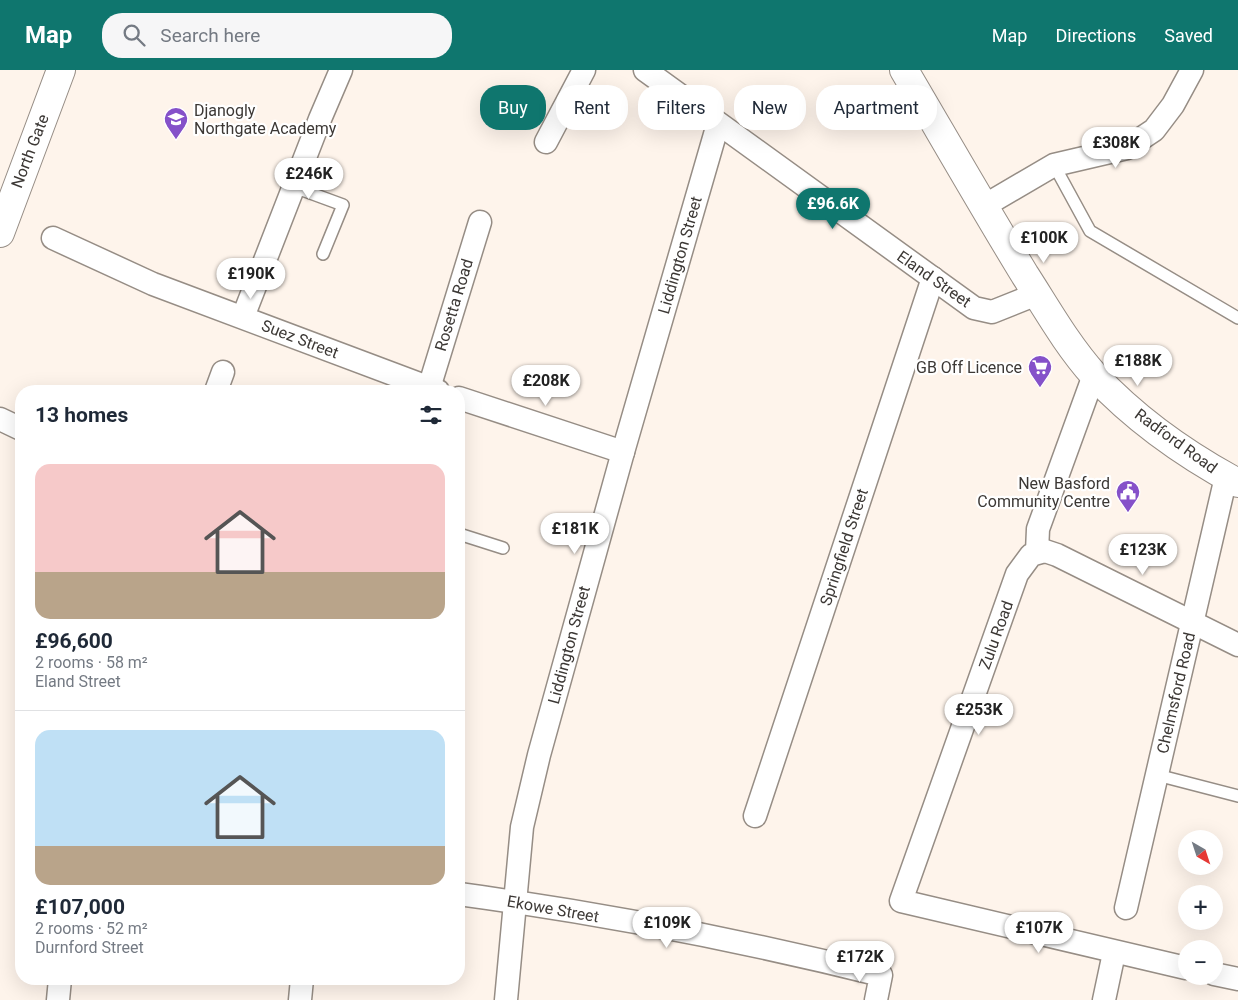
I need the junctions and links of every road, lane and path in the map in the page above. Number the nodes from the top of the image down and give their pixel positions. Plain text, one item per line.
1 (61, 70) edge
2 (341, 70) edge
3 (584, 70) edge
4 (645, 70) edge
5 (904, 70) edge
6 (1192, 70) edge
7 (665, 85) edge
8 (724, 128) edge
9 (716, 130) edge
10 (546, 142) dead end
11 (1054, 165) junction
12 (294, 187) junction
13 (984, 206) junction
14 (480, 222) dead end
15 (0, 233) edge
16 (52, 238) dead end
17 (323, 254) dead end
18 (933, 278) junction
19 (1037, 294) junction
20 (243, 317) junction
21 (1238, 318) edge
22 (1094, 375) junction
23 (420, 385) edge
24 (434, 385) edge
25 (465, 400) edge
26 (0, 419) edge
27 (15, 426) edge
28 (622, 452) junction
29 (1232, 480) edge
30 (465, 536) edge
31 (503, 548) dead end
32 (1038, 552) junction
33 (1193, 621) junction
34 (1238, 645) edge
35 (1157, 775) junction
36 (1238, 796) edge
37 (755, 816) dead end
38 (465, 895) edge
39 (516, 902) junction
40 (1126, 908) dead end
41 (1114, 953) junction
42 (1178, 966) edge
43 (1223, 976) edge
44 (1238, 980) edge
45 (59, 985) edge
46 (301, 985) edge
47 (58, 1000) edge
48 (300, 1000) edge
49 (506, 1000) edge
50 (876, 1000) edge
51 (1104, 1000) edge

1 - 15 street, North Gate
2 - 12 street
3 - 10 street
4 - 7 street, Eland Street
5 - 13 street, Radford Road
6 - 11 street
8 - 18 street, Eland Street
9 - 28 street, Liddington Street
11 - 13 street
11 - 21 lane
12 - 17 lane
12 - 20 street
13 - 19 street, Radford Road
14 - 24 street, Rosetta Road
16 - 20 street, Suez Street
18 - 19 street, Eland Street
18 - 37 street, Springfield Street
19 - 22 street, Radford Road
20 - 23 street, Suez Street
22 - 29 street, Radford Road
22 - 32 street
25 - 28 street
26 - 27 street
28 - 39 street, Liddington Street
29 - 33 street, Chelmsford Road
30 - 31 lane
32 - 33 street
32 - 41 street, Zulu Road
33 - 34 street
33 - 35 street, Chelmsford Road
35 - 36 lane
35 - 40 street, Chelmsford Road
38 - 39 street, Ekowe Street
39 - 49 street, Liddington Street
39 - 50 street, Ekowe Street
41 - 42 street
41 - 51 street
43 - 44 street
45 - 47 street
46 - 48 street

